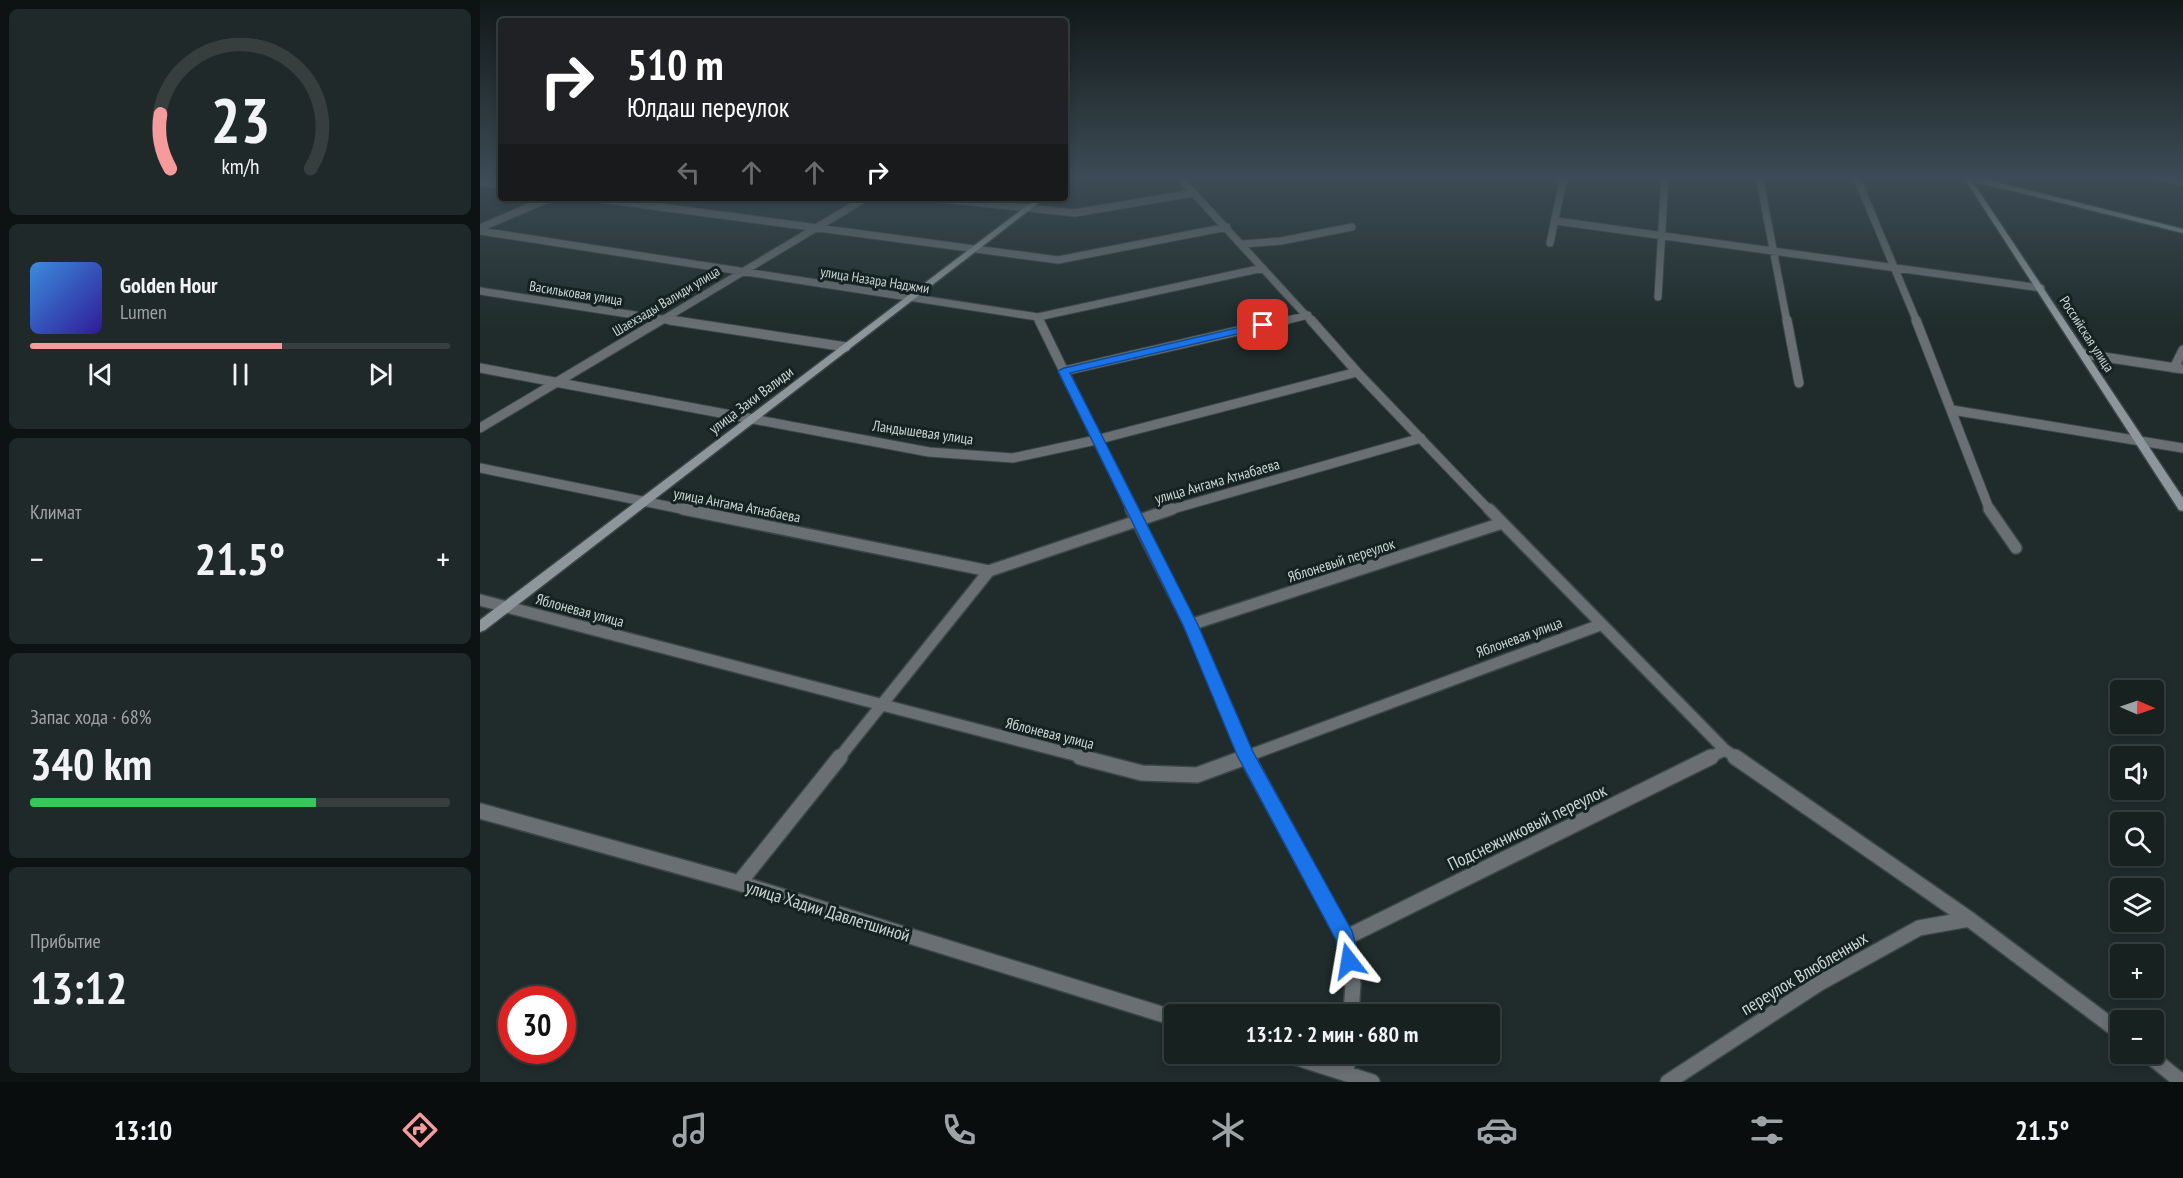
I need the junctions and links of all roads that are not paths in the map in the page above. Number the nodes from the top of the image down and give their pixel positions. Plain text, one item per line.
1 (805, 226) edge
2 (1003, 226) edge
3 (1555, 226) edge
4 (1595, 226) edge
5 (1662, 226) edge
6 (1769, 226) edge
7 (1878, 226) edge
8 (1999, 226) edge
9 (2165, 226) edge
10 (1227, 227) joint
11 (1352, 227) dead end
12 (816, 228) junction
13 (480, 229) edge
14 (2183, 231) edge
15 (1662, 236) junction
16 (1550, 243) dead end
17 (1243, 244) junction
18 (974, 249) junction
19 (1774, 251) junction
20 (1263, 268) junction
21 (1896, 268) junction
22 (743, 272) junction
23 (2041, 288) junction
24 (480, 291) edge
25 (909, 297) junction
26 (1658, 297) dead end
27 (1308, 315) junction
28 (1038, 317) junction
29 (662, 319) junction
30 (846, 347) junction
31 (2183, 350) edge
32 (2084, 354) junction
33 (480, 368) edge
34 (2178, 368) edge
35 (1064, 371) junction
36 (1357, 372) junction
37 (559, 381) junction
38 (1799, 383) dead end
39 (1952, 410) junction
40 (752, 418) junction
41 (480, 428) edge
42 (1421, 438) junction
43 (1096, 440) junction
44 (2139, 440) junction
45 (2183, 448) edge
46 (480, 468) edge
47 (644, 502) junction
48 (2183, 507) edge
49 (1137, 519) junction
50 (1502, 523) junction
51 (2016, 548) dead end
52 (989, 571) junction
53 (480, 600) edge
54 (506, 607) junction
55 (1190, 625) junction
56 (1600, 625) junction
57 (480, 627) edge
58 (881, 706) junction
59 (1725, 750) junction
60 (1246, 755) junction
61 (480, 811) edge
62 (739, 883) junction
63 (1969, 919) junction
64 (1345, 938) junction
65 (1352, 1004) edge
66 (1164, 1015) edge
67 (2110, 1024) edge
68 (1316, 1064) edge
69 (1347, 1064) edge
70 (2160, 1064) edge
71 (1346, 1074) junction
72 (1372, 1082) edge
73 (1668, 1082) edge
74 (2182, 1082) edge

1 - 12 street
2 - 18 street, улица Заки Валиди
3 - 16 street
4 - 15 street
5 - 15 street
6 - 19 street
7 - 21 street
8 - 23 street, Российская улица
9 - 14 street
10 - 17 street
10 - 18 street
11 - 17 street
12 - 18 street
12 - 22 street, Шаехзады Валиди улица
13 - 22 street, улица Назара Наджми
15 - 19 street
15 - 26 street
17 - 20 street
18 - 25 street, улица Заки Валиди
19 - 21 street
19 - 38 street
20 - 27 street
20 - 28 street, улица Назара Наджми
21 - 23 street
21 - 39 street
22 - 25 street, улица Назара Наджми
22 - 29 street, Шаехзады Валиди улица
23 - 32 street, Российская улица
24 - 29 street, Васильковая улица
25 - 28 street, улица Назара Наджми
25 - 30 street, улица Заки Валиди
27 - 35 street
27 - 36 street
28 - 35 street
29 - 30 street, Васильковая улица
29 - 37 street, Шаехзады Валиди улица
30 - 40 street, улица Заки Валиди
31 - 34 street
32 - 34 street
32 - 44 street, Российская улица
33 - 37 street, Ландышевая улица
35 - 43 street
36 - 42 street
36 - 43 street, Ландышевая улица
37 - 40 street, Ландышевая улица
37 - 41 street, Шаехзады Валиди улица
39 - 44 street
39 - 51 street
40 - 43 street, Ландышевая улица
40 - 47 street, улица Заки Валиди
42 - 49 street, улица Ангама Атнабаева
42 - 50 street
43 - 49 street
44 - 45 street
44 - 48 street, Российская улица
46 - 47 street, улица Ангама Атнабаева
47 - 52 street, улица Ангама Атнабаева
47 - 54 street, улица Заки Валиди
49 - 52 street, улица Ангама Атнабаева
49 - 55 street
50 - 55 street, Яблоневый переулок
50 - 56 street
52 - 58 street
53 - 54 street, Яблоневая улица
54 - 57 street, улица Заки Валиди
54 - 58 street, Яблоневая улица
55 - 60 street
56 - 59 street
56 - 60 street, Яблоневая улица
58 - 60 street, Яблоневая улица
58 - 62 street
59 - 63 street
59 - 64 street, Подснежниковый переулок
60 - 64 street
61 - 62 street, улица Хадии Давлетшиной
62 - 66 street, улица Хадии Давлетшиной
63 - 67 street
63 - 73 street, переулок Влюбленных
64 - 65 street
68 - 71 street
69 - 71 street
70 - 74 street
71 - 72 street

